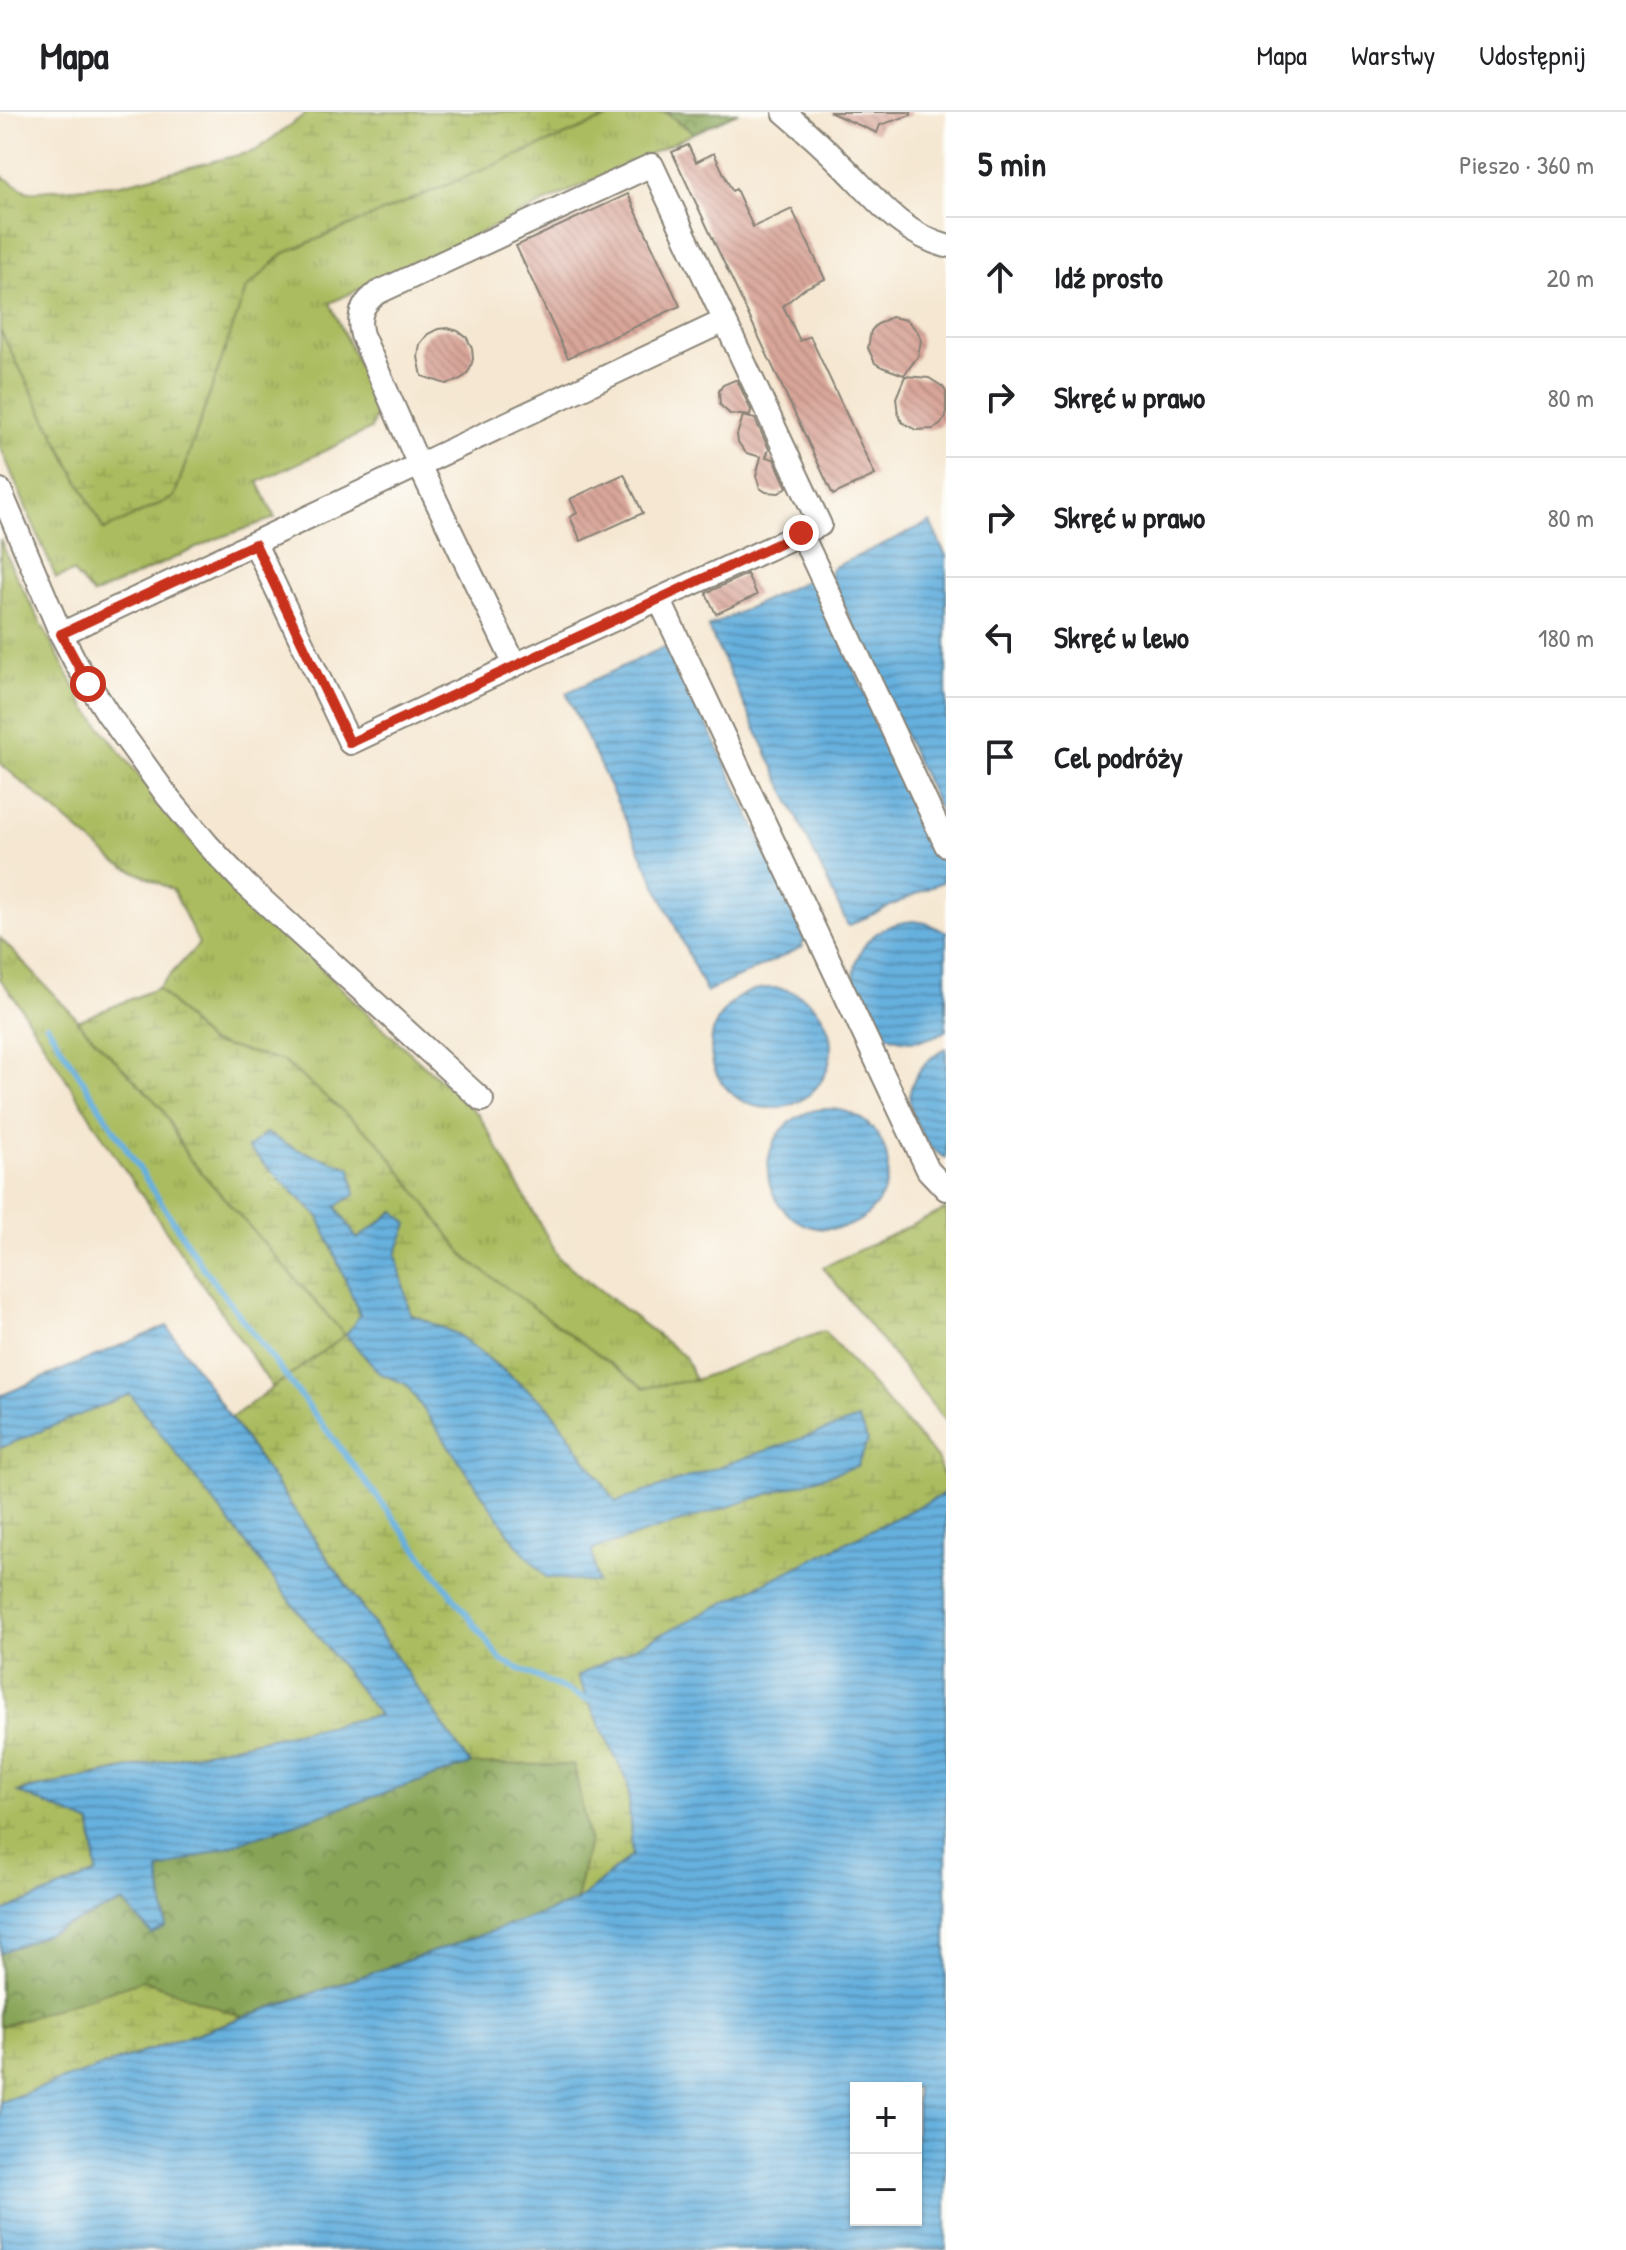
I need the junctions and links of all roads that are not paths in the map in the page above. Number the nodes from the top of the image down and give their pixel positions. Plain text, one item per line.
1 (784, 112) edge
2 (943, 248) edge
3 (724, 321) junction
4 (419, 465) junction
5 (0, 490) edge
6 (801, 533) junction
7 (255, 544) junction
8 (659, 599) junction
9 (61, 634) junction
10 (515, 665) junction
11 (946, 845) edge
12 (482, 1100) dead end
13 (946, 1189) edge

1 - 2 lane
3 - 4 lane
3 - 4 lane
3 - 6 lane
4 - 7 lane
4 - 10 lane
5 - 9 lane
6 - 8 lane
6 - 11 lane
7 - 9 lane
7 - 10 lane
8 - 10 lane
8 - 13 lane
9 - 12 lane

